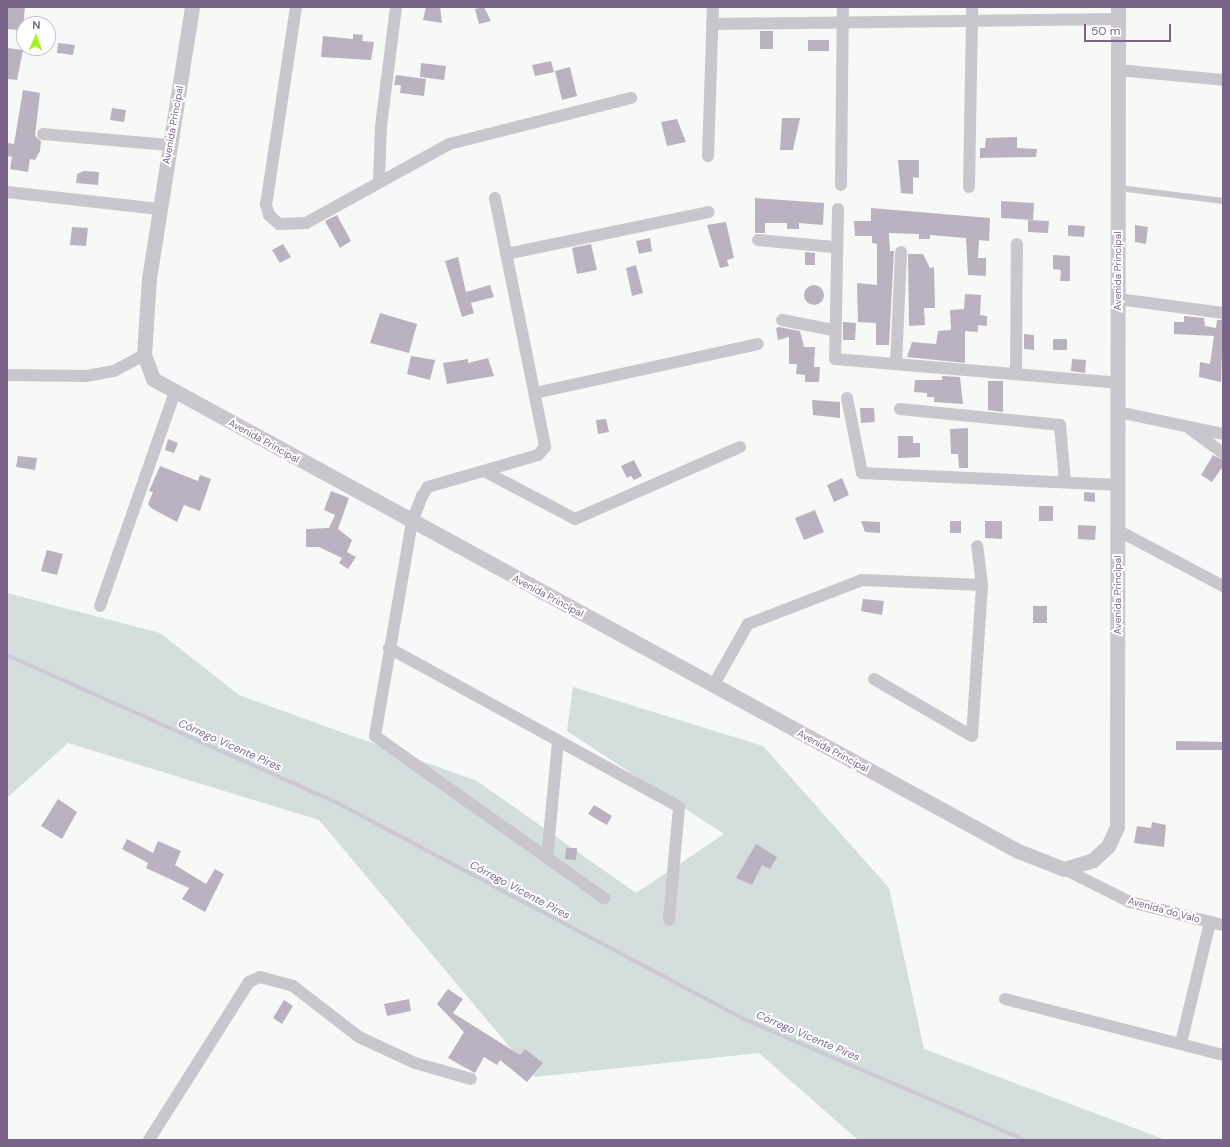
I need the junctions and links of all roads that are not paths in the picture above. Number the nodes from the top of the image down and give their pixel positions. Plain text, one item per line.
1 (192, 7) edge
2 (296, 7) edge
3 (396, 7) edge
4 (713, 7) edge
5 (843, 7) edge
6 (972, 7) edge
7 (1119, 13) edge
8 (972, 21) junction
9 (843, 22) junction
10 (712, 24) junction
11 (1118, 70) junction
12 (1223, 80) edge
13 (631, 98) dead end
14 (43, 134) dead end
15 (169, 145) junction
16 (708, 156) dead end
17 (379, 179) junction
18 (841, 185) dead end
19 (969, 187) dead end
20 (1119, 188) junction
21 (7, 192) edge
22 (495, 198) dead end
23 (1223, 201) edge
24 (159, 209) junction
25 (838, 210) dead end
26 (709, 212) dead end
27 (758, 240) dead end
28 (1017, 244) dead end
29 (834, 247) junction
30 (901, 252) dead end
31 (506, 254) junction
32 (1118, 299) junction
33 (1223, 313) edge
34 (782, 320) dead end
35 (833, 330) junction
36 (758, 344) dead end
37 (144, 355) junction
38 (896, 364) junction
39 (1016, 374) junction
40 (7, 375) edge
41 (1118, 383) junction
42 (175, 392) junction
43 (535, 393) junction
44 (847, 398) dead end
45 (900, 409) dead end
46 (1118, 412) junction
47 (1185, 426) junction
48 (1223, 434) edge
49 (740, 447) dead end
50 (1223, 453) edge
51 (484, 471) junction
52 (1065, 482) junction
53 (1119, 485) junction
54 (412, 522) junction
55 (1119, 531) junction
56 (976, 546) dead end
57 (982, 585) junction
58 (1223, 586) edge
59 (100, 606) dead end
60 (389, 648) junction
61 (874, 679) dead end
62 (713, 686) junction
63 (558, 741) junction
64 (548, 858) junction
65 (1064, 869) junction
66 (604, 898) dead end
67 (669, 920) dead end
68 (1210, 922) junction
69 (1223, 925) edge
70 (1005, 999) dead end
71 (1181, 1043) junction
72 (1223, 1055) edge
73 (471, 1079) dead end
74 (149, 1140) edge

1 - 15 street, Avenida Principal
2 - 17 street
3 - 17 street
4 - 10 street
5 - 9 street
6 - 8 street
7 - 8 street
7 - 11 street, Avenida Principal
8 - 9 street
8 - 19 street
9 - 10 street
9 - 18 street
10 - 16 street
11 - 12 street
11 - 20 street, Avenida Principal
13 - 17 street
14 - 15 street
15 - 24 street, Avenida Principal
20 - 23 lane
20 - 32 street, Avenida Principal
21 - 24 street
22 - 31 street
24 - 37 street, Avenida Principal
25 - 29 street
26 - 31 street
27 - 29 street
28 - 39 street
29 - 35 street
30 - 38 street
31 - 43 street
32 - 33 street
32 - 41 street, Avenida Principal
34 - 35 street
35 - 38 street
36 - 43 street
37 - 40 street
37 - 42 street, Avenida Principal
38 - 39 street
39 - 41 street
41 - 46 street, Avenida Principal
42 - 54 street, Avenida Principal
42 - 59 street
43 - 51 street
44 - 52 street
45 - 52 street
46 - 47 street
46 - 53 street, Avenida Principal
47 - 48 street
47 - 50 street
49 - 51 street
51 - 54 street
52 - 53 street
53 - 55 street, Avenida Principal
54 - 60 street
54 - 62 street, Avenida Principal
55 - 58 street
55 - 65 street, Avenida Principal
56 - 57 street
57 - 61 street
57 - 62 street
60 - 63 street
60 - 64 street
62 - 65 street, Avenida Principal
63 - 64 street
63 - 67 street
64 - 66 street
65 - 68 street, Avenida do Valo
68 - 69 street, Avenida do Valo
68 - 71 street
70 - 71 street
71 - 72 street
73 - 74 street

